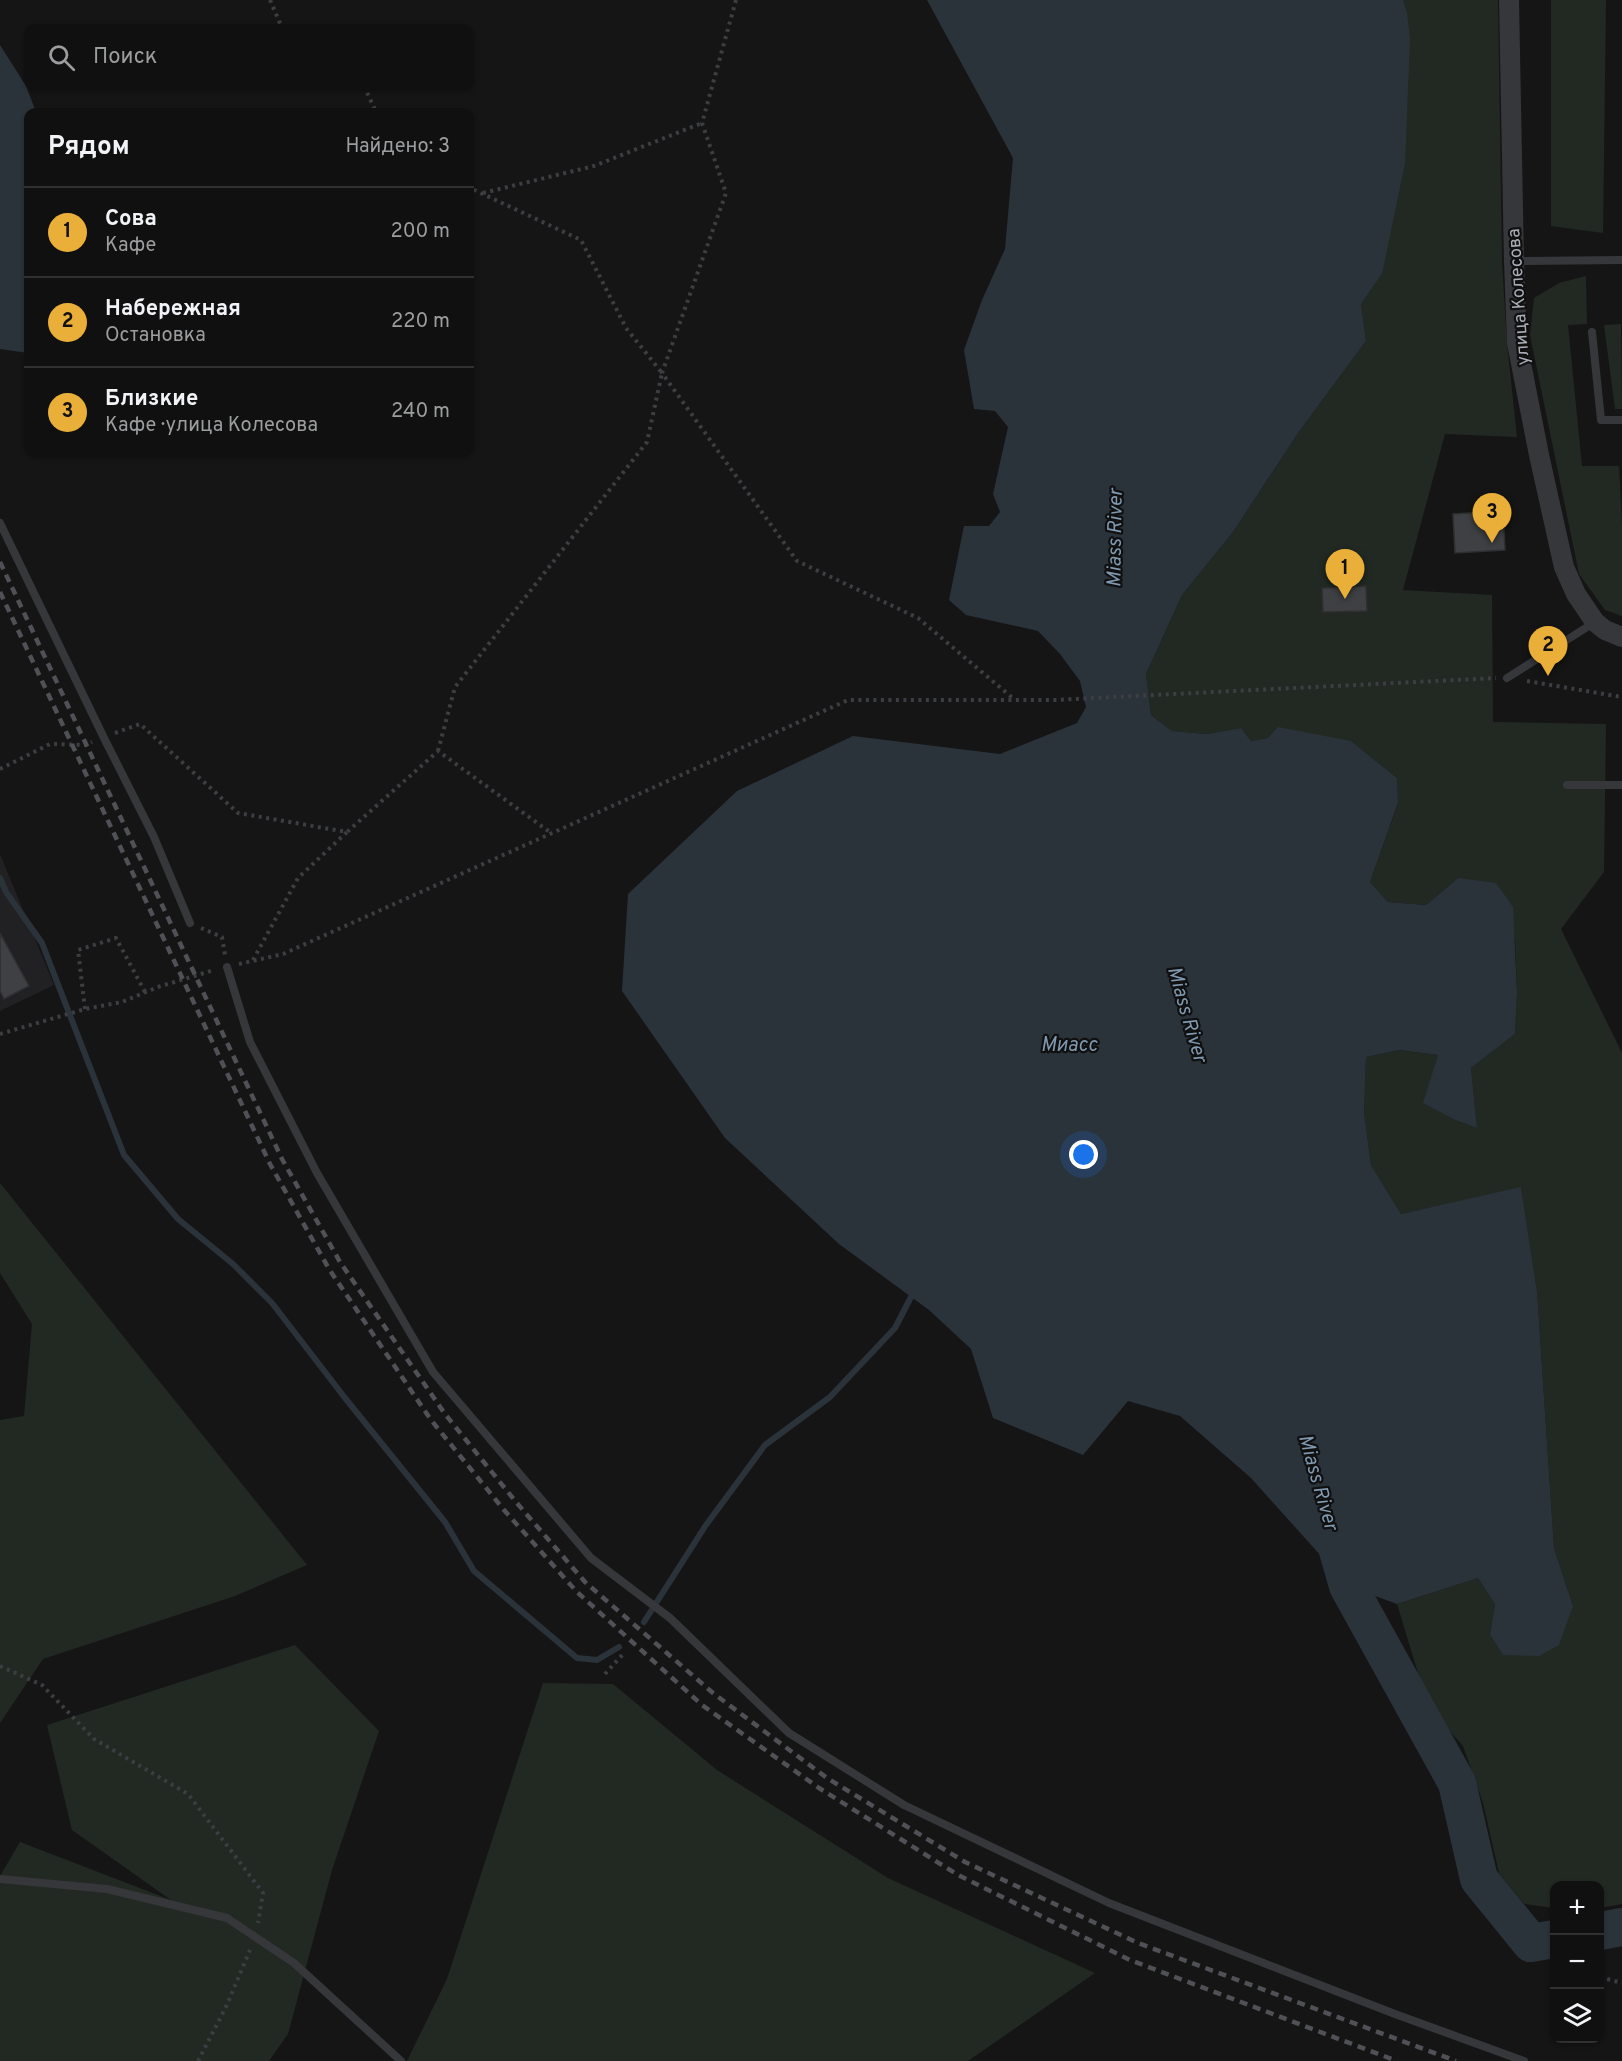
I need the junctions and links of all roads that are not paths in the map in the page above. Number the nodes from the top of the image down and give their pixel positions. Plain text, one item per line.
1 (1509, 0) edge
2 (1622, 260) edge
3 (1514, 261) junction
4 (1592, 332) dead end
5 (1622, 420) edge
6 (0, 523) edge
7 (1595, 622) junction
8 (1622, 638) edge
9 (1507, 678) road end
10 (1567, 785) dead end
11 (1622, 785) edge
12 (190, 923) road end
13 (227, 967) road end
14 (0, 1879) edge
15 (401, 2061) edge
16 (1524, 2061) edge

1 - 3 street, улица Колесова
2 - 3 lane
3 - 7 street, улица Колесова
4 - 5 lane
6 - 12 lane
7 - 8 street, улица Колесова
7 - 9 lane
10 - 11 lane
13 - 16 lane
14 - 15 lane

